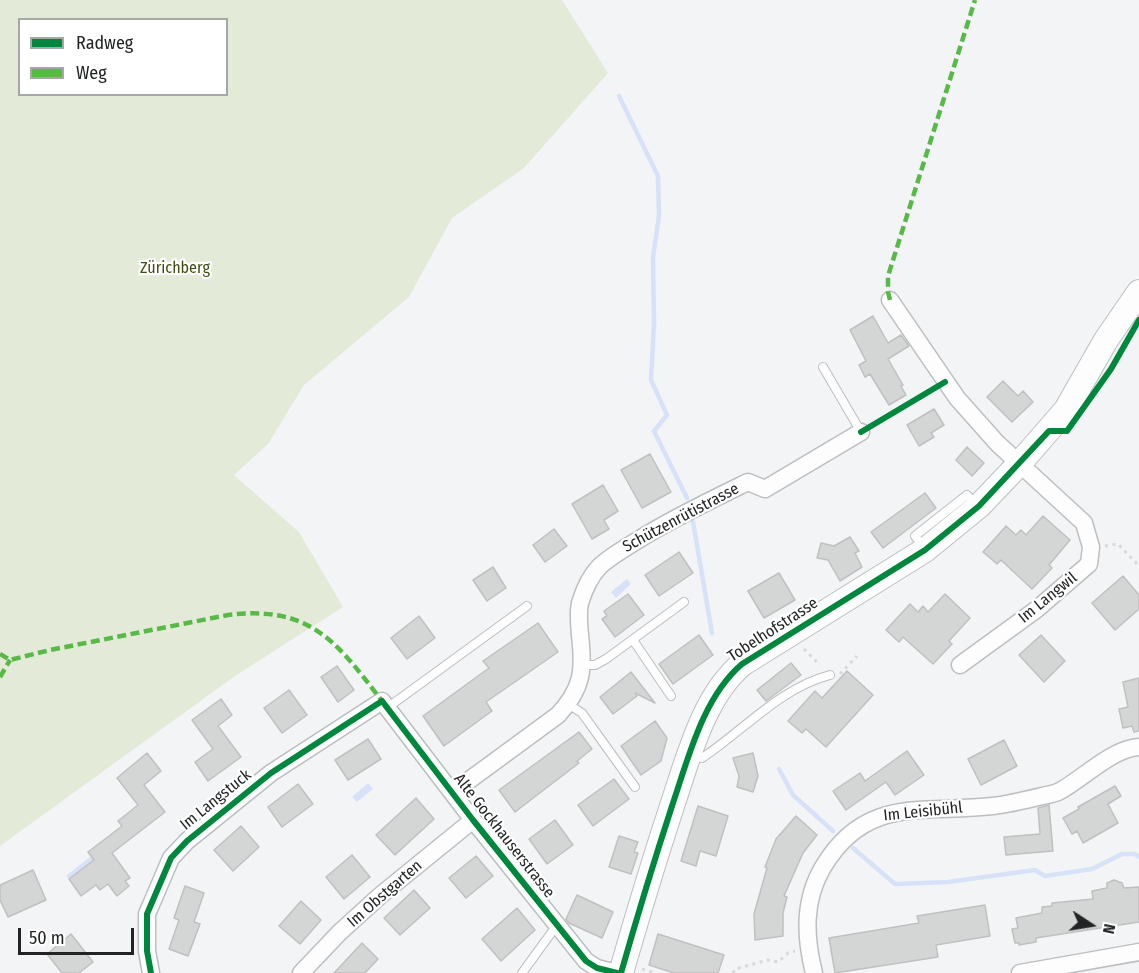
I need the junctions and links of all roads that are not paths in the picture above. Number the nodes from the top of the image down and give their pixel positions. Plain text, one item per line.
1 (1139, 292) edge
2 (890, 300) dead end
3 (823, 367) dead end
4 (861, 432) joint
5 (1019, 464) junction
6 (684, 602) dead end
7 (527, 606) dead end
8 (633, 640) junction
9 (583, 665) junction
10 (960, 665) dead end
11 (830, 674) road end
12 (670, 696) dead end
13 (385, 704) junction
14 (568, 704) junction
15 (1139, 747) edge
16 (689, 757) junction
17 (635, 787) dead end
18 (453, 792) junction
19 (473, 820) junction
20 (557, 925) junction
21 (1139, 952) edge
22 (151, 973) edge
23 (301, 973) edge
24 (522, 973) edge
25 (619, 973) edge
26 (814, 973) edge
27 (1020, 973) edge

1 - 5 main road, Tobelhofstrasse
2 - 5 street
3 - 4 lane
4 - 9 street, Schützenrütistrasse
5 - 10 street, Im Langwil
5 - 16 main road, Tobelhofstrasse
6 - 8 lane
7 - 13 lane
8 - 9 lane
8 - 12 lane
9 - 14 street, Schützenrütistrasse
11 - 16 lane
13 - 18 street, Alte Gockhauserstrasse
13 - 22 street, Im Langstuck
14 - 17 lane
14 - 18 street, Schützenrütistrasse
15 - 26 street, Im Leisibühl
16 - 25 main road, Tobelhofstrasse
18 - 19 street, Alte Gockhauserstrasse
19 - 20 street, Alte Gockhauserstrasse
19 - 23 street, Im Obstgarten
20 - 24 lane
20 - 25 street, Alte Gockhauserstrasse
21 - 27 street

